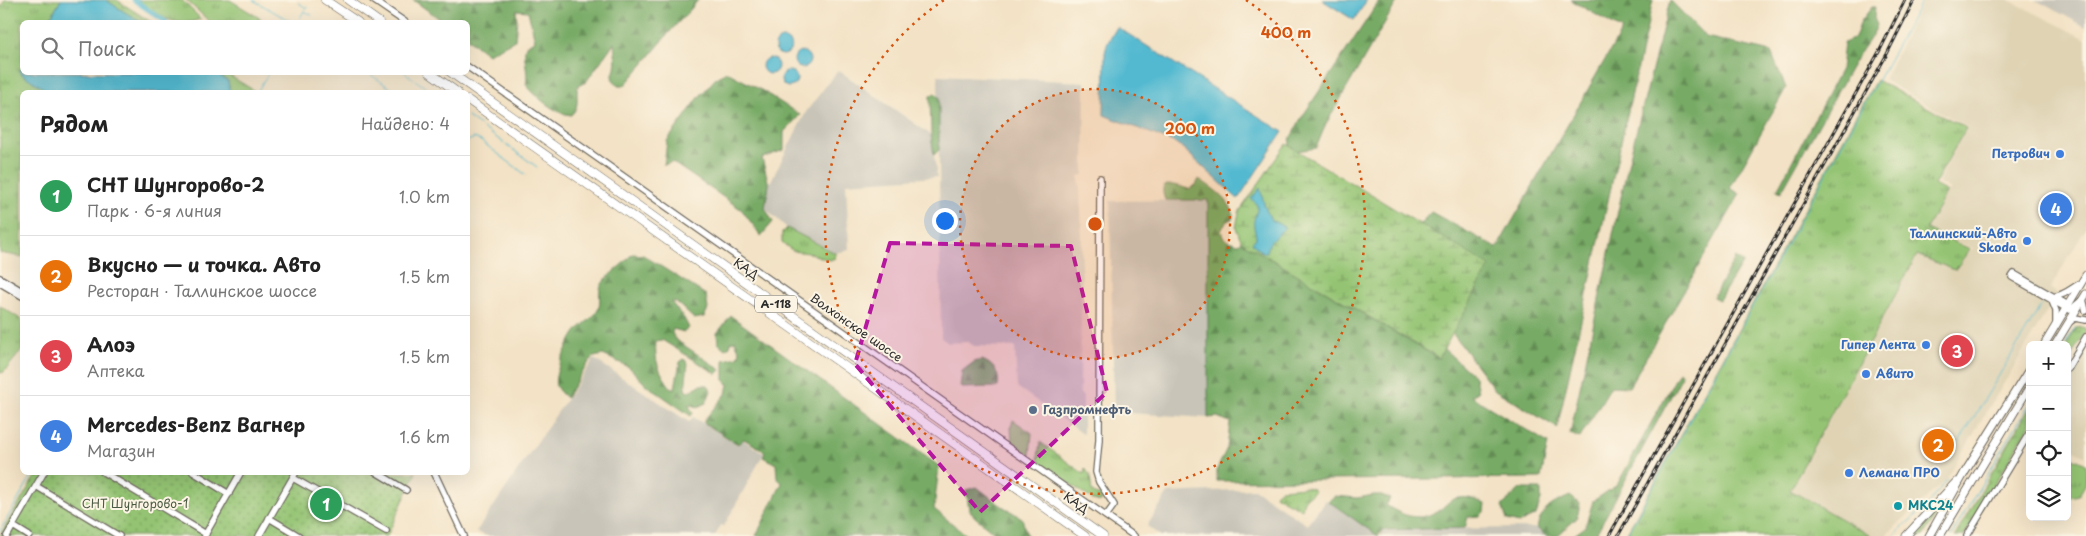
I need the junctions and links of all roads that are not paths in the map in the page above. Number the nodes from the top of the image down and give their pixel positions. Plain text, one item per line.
1 (325, 0) edge
2 (348, 0) edge
3 (373, 0) edge
4 (355, 20) edge
5 (377, 20) edge
6 (402, 20) edge
7 (470, 68) edge
8 (432, 75) edge
9 (454, 75) edge
10 (454, 90) edge
11 (470, 101) edge
12 (1100, 178) dead end
13 (2086, 275) edge
14 (0, 278) edge
15 (2081, 283) junction
16 (0, 284) edge
17 (20, 290) edge
18 (20, 295) edge
19 (2084, 296) edge
20 (2052, 298) junction
21 (2068, 308) junction
22 (2086, 311) edge
23 (2086, 320) edge
24 (2069, 322) junction
25 (2056, 325) junction
26 (2086, 337) edge
27 (2046, 341) edge
28 (2057, 341) edge
29 (2071, 362) edge
30 (2026, 374) edge
31 (2026, 393) edge
32 (2026, 439) edge
33 (1965, 472) junction
34 (42, 475) edge
35 (108, 475) edge
36 (198, 475) edge
37 (240, 475) edge
38 (294, 475) edge
39 (381, 475) edge
40 (435, 475) edge
41 (36, 486) junction
42 (406, 490) dead end
43 (229, 494) junction
44 (1106, 516) junction
45 (269, 518) junction
46 (12, 526) junction
47 (386, 532) dead end
48 (205, 535) edge
49 (7, 536) edge
50 (29, 536) edge
51 (120, 536) edge
52 (258, 536) edge
53 (299, 536) edge
54 (464, 536) edge
55 (1085, 536) edge
56 (1103, 536) edge
57 (1134, 536) edge
58 (1906, 536) edge
59 (1929, 536) edge
60 (1940, 536) edge
61 (1967, 536) edge

1 - 4 highway
2 - 5 highway
3 - 6 street
7 - 44 street, Волхонское шоссе
8 - 10 highway
9 - 56 highway, КАД / А-118
11 - 55 highway, КАД / А-118
12 - 44 street
13 - 15 main road
14 - 17 street
15 - 20 street
15 - 21 main road
16 - 18 street
19 - 21 street
19 - 22 street
19 - 24 main road
20 - 20 street
20 - 21 street
20 - 25 street
21 - 24 street
21 - 25 main road
23 - 24 street
24 - 28 main road
25 - 27 main road
26 - 29 street
30 - 33 main road
31 - 60 main road
32 - 61 street
33 - 58 main road
33 - 59 main road
34 - 41 street
35 - 48 street
36 - 43 street
37 - 43 street
38 - 45 street
38 - 47 street
39 - 42 street
40 - 54 street
41 - 46 street
41 - 51 street
43 - 48 street
44 - 57 street, Волхонское шоссе
45 - 52 street
45 - 53 street
46 - 49 street
46 - 50 street

